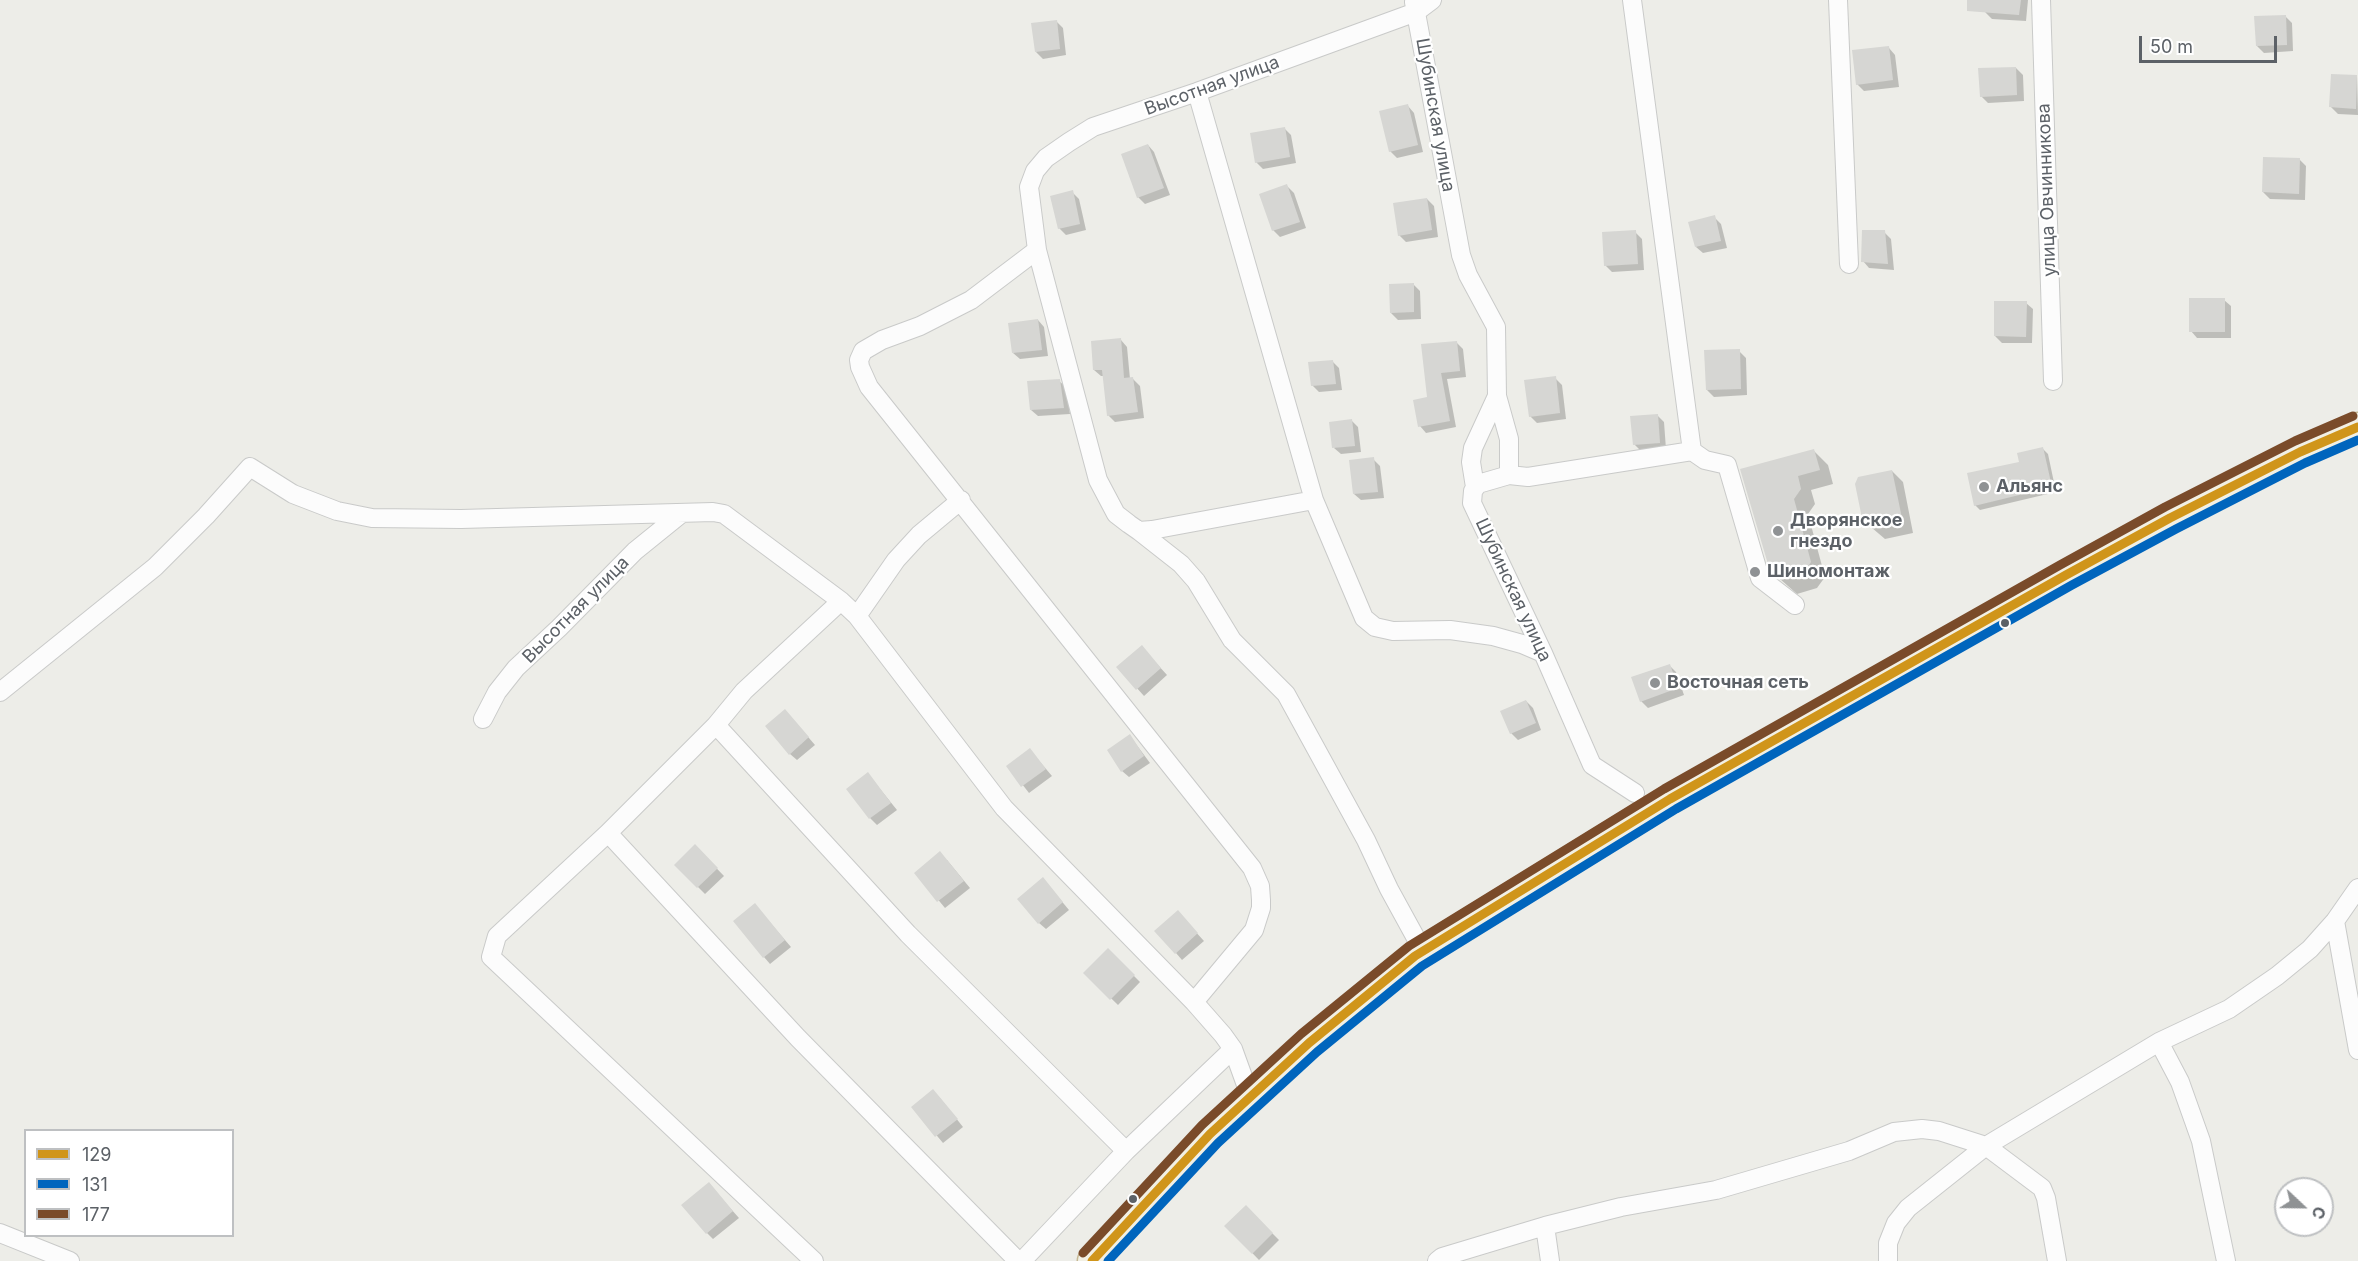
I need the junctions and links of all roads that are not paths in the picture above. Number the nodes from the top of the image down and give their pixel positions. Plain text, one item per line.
1 (1432, 0) edge
2 (1632, 0) edge
3 (1838, 0) edge
4 (2041, 0) edge
5 (1415, 6) edge
6 (1197, 92) junction
7 (1037, 250) junction
8 (1849, 264) dead end
9 (2053, 381) dead end
10 (1497, 396) junction
11 (2358, 427) edge
12 (1692, 451) junction
13 (1509, 475) junction
14 (1475, 487) junction
15 (961, 500) junction
16 (1314, 500) junction
17 (682, 513) junction
18 (1139, 531) junction
19 (841, 601) junction
20 (1796, 605) dead end
21 (857, 616) junction
22 (1543, 653) junction
23 (0, 692) edge
24 (483, 719) dead end
25 (716, 725) junction
26 (1635, 793) dead end
27 (608, 834) junction
28 (2358, 888) edge
29 (2335, 921) junction
30 (1423, 951) junction
31 (1194, 1002) junction
32 (2159, 1042) junction
33 (1233, 1049) junction
34 (2358, 1050) edge
35 (1250, 1096) junction
36 (1986, 1146) junction
37 (1126, 1151) junction
38 (1545, 1226) junction
39 (0, 1233) edge
40 (70, 1261) edge
41 (814, 1261) edge
42 (1020, 1261) edge
43 (1092, 1261) edge
44 (1437, 1261) edge
45 (1550, 1261) edge
46 (1888, 1261) edge
47 (2057, 1261) edge
48 (2226, 1261) edge

1 - 5 street, Высотная улица
2 - 12 street
3 - 8 street
4 - 9 street, улица Овчинникова
5 - 6 street, Высотная улица
5 - 10 street, Шубинская улица
6 - 7 street, Высотная улица
6 - 16 street
7 - 15 street
7 - 18 street
10 - 13 street, Шубинская улица
10 - 14 street, Шубинская улица
11 - 30 highway
12 - 13 street
12 - 20 street
13 - 14 street
14 - 22 street, Шубинская улица
15 - 21 street
15 - 31 street
16 - 18 street
16 - 22 street
17 - 19 street
17 - 23 street
17 - 24 street, Высотная улица
18 - 30 street
19 - 21 street
19 - 25 street
21 - 31 street
22 - 26 street, Шубинская улица
25 - 27 street
25 - 37 street
27 - 41 street
27 - 42 street
28 - 29 street
29 - 32 street
29 - 34 street
30 - 35 highway
31 - 33 street
32 - 36 street
32 - 48 street
33 - 35 street
33 - 37 street
35 - 43 highway
36 - 38 street
36 - 46 street
36 - 47 street
37 - 42 street
38 - 44 street
38 - 45 street
39 - 40 street

